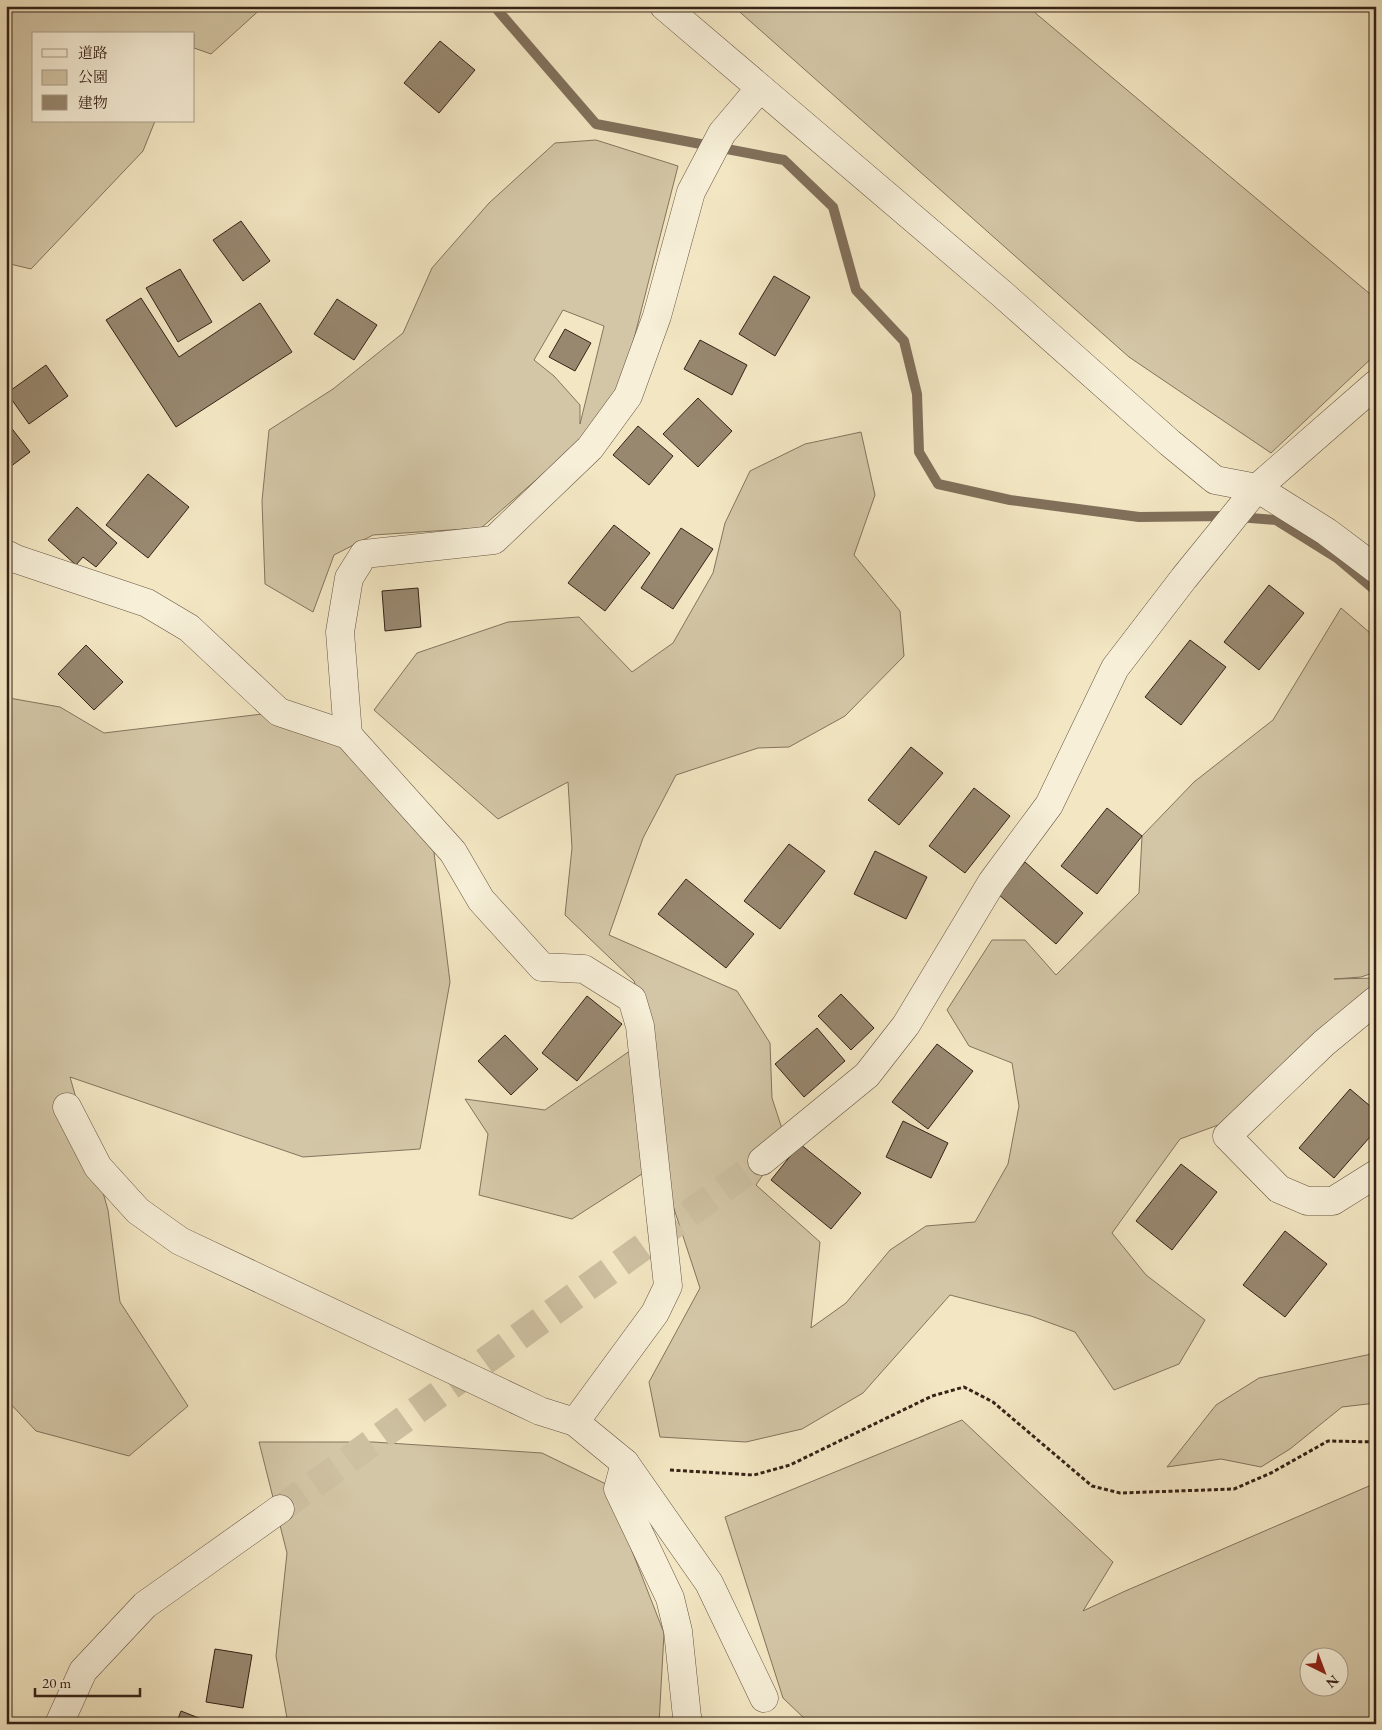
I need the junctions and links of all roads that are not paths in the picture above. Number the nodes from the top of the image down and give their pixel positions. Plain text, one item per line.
1 (664, 6) edge
2 (760, 88) junction
3 (1376, 384) edge
4 (1257, 488) junction
5 (6, 554) edge
6 (1376, 569) edge
7 (348, 735) junction
8 (1376, 1000) edge
9 (67, 1107) dead end
10 (762, 1161) tunnel mouth
11 (1376, 1174) edge
12 (575, 1422) junction
13 (625, 1463) junction
14 (280, 1509) tunnel mouth
15 (764, 1698) dead end
16 (59, 1724) edge
17 (689, 1724) edge

1 - 2 street
2 - 4 street
2 - 7 street
3 - 4 street
4 - 6 street
4 - 10 street
5 - 7 street
7 - 12 street
8 - 11 street
9 - 12 street
12 - 13 street
13 - 15 street
13 - 17 street
14 - 16 street

